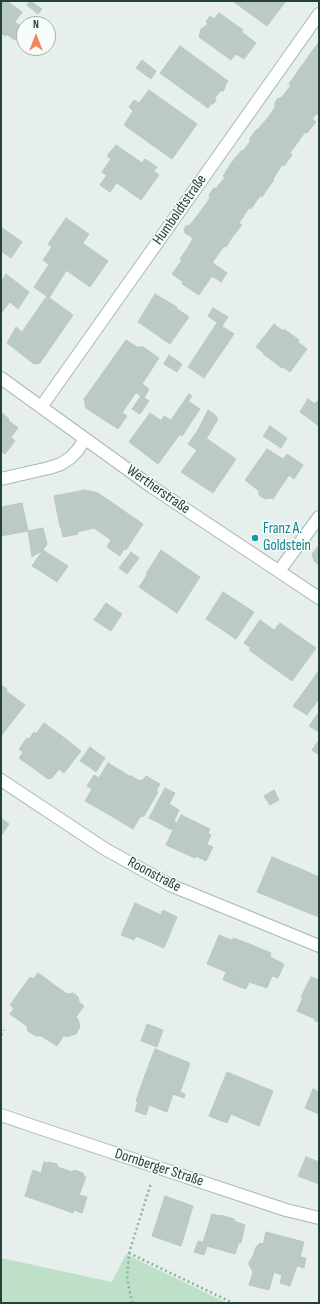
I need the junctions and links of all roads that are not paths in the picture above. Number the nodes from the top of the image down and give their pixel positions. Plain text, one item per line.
1 (319, 14) edge
2 (1, 378) edge
3 (41, 407) junction
4 (85, 439) junction
5 (1, 479) edge
6 (319, 517) edge
7 (279, 571) junction
8 (319, 598) edge
9 (1, 780) edge
10 (319, 946) edge
11 (1, 1115) edge
12 (319, 1218) edge

1 - 3 street, Humboldtstraße
2 - 3 street, Wertherstraße
3 - 4 street, Wertherstraße
4 - 5 street
4 - 7 street, Wertherstraße
6 - 7 street
7 - 8 street, Wertherstraße
9 - 10 street, Roonstraße
11 - 12 street, Dornberger Straße

